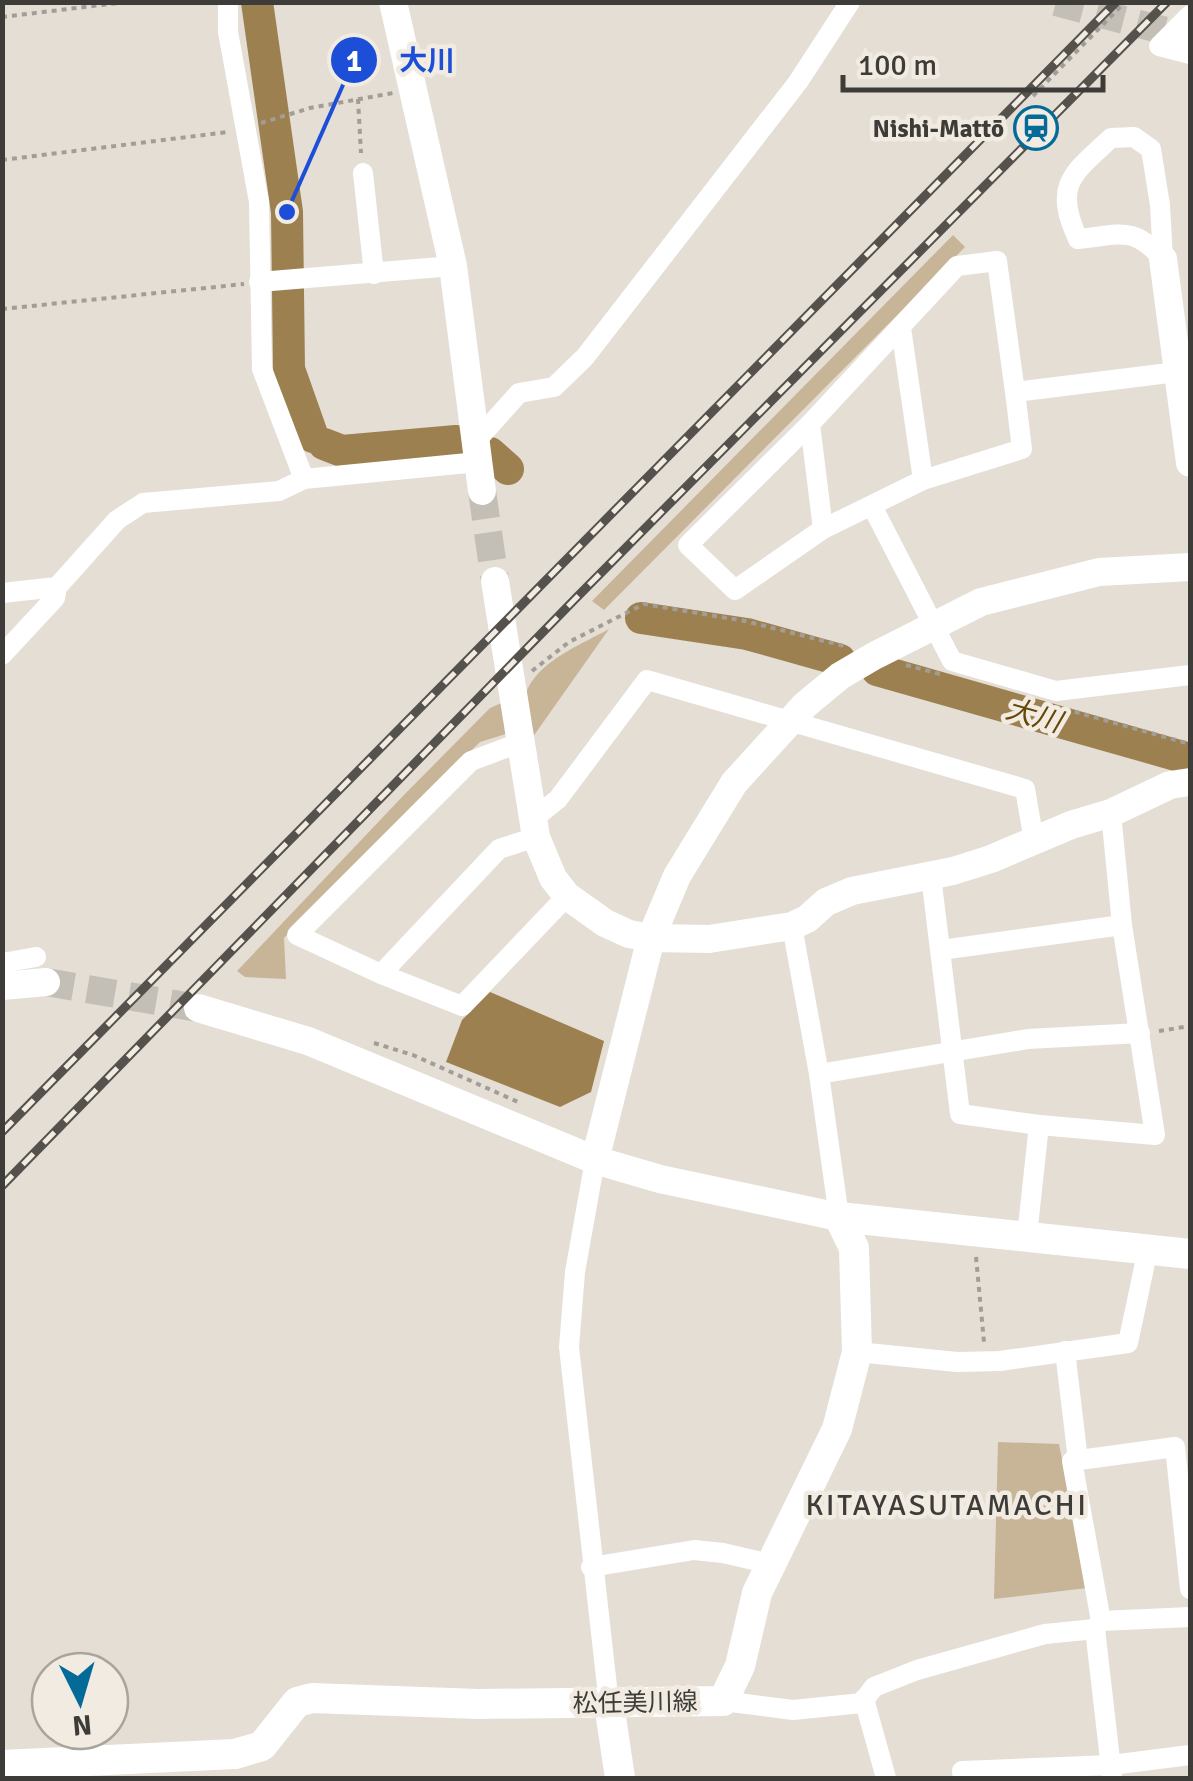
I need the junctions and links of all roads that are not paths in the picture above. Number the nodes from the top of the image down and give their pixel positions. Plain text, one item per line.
1 (228, 2) edge
2 (393, 2) edge
3 (850, 2) edge
4 (363, 173) road end
5 (1163, 259) junction
6 (453, 266) junction
7 (374, 274) junction
8 (269, 282) junction
9 (901, 328) junction
10 (1177, 372) junction
11 (1015, 392) junction
12 (810, 424) junction
13 (477, 452) junction
14 (1190, 463) edge
15 (304, 479) junction
16 (923, 480) junction
17 (482, 491) tunnel mouth
18 (872, 506) junction
19 (823, 529) junction
20 (1190, 568) edge
21 (495, 581) tunnel mouth
22 (57, 587) junction
23 (2, 593) edge
24 (932, 627) junction
25 (2, 656) edge
26 (1190, 675) edge
27 (789, 722) junction
28 (519, 743) junction
29 (1190, 782) edge
30 (1111, 813) junction
31 (534, 829) junction
32 (1034, 841) junction
33 (931, 876) junction
34 (567, 896) junction
35 (1122, 925) junction
36 (792, 926) junction
37 (651, 938) junction
38 (941, 950) junction
39 (2, 964) edge
40 (41, 970) joint
41 (380, 974) junction
42 (2, 986) edge
43 (198, 1008) tunnel mouth
44 (1140, 1033) junction
45 (952, 1054) junction
46 (818, 1074) junction
47 (1039, 1125) junction
48 (595, 1160) junction
49 (839, 1217) junction
50 (1027, 1236) junction
51 (1148, 1249) junction
52 (1190, 1254) edge
53 (857, 1352) junction
54 (1064, 1352) junction
55 (1078, 1460) junction
56 (771, 1564) junction
57 (591, 1567) junction
58 (1190, 1589) edge
59 (1190, 1617) edge
60 (1098, 1625) junction
61 (864, 1700) junction
62 (723, 1701) junction
63 (609, 1704) junction
64 (1190, 1755) edge
65 (2, 1765) edge
66 (1111, 1772) edge
67 (1019, 1774) edge
68 (620, 1778) edge
69 (886, 1778) edge
70 (963, 1778) edge

1 - 8 street
2 - 6 street
3 - 13 street
4 - 7 street
5 - 5 street
5 - 10 street
6 - 7 street
6 - 13 street
7 - 8 street
8 - 15 street
9 - 11 street
9 - 12 street
9 - 16 street
10 - 11 street
10 - 14 street
11 - 16 street
12 - 19 street
12 - 19 street
13 - 15 street
13 - 17 street
15 - 22 street
16 - 18 street
18 - 19 street
18 - 24 street
20 - 24 street
21 - 28 street
22 - 23 street
22 - 25 street
24 - 26 street
24 - 27 street
27 - 31 street
27 - 32 street
27 - 37 street
28 - 31 street
28 - 41 street
29 - 30 street
30 - 32 street
30 - 35 street
31 - 34 street
31 - 41 street
32 - 33 street
33 - 36 street
33 - 38 street
34 - 37 street
34 - 41 street
35 - 38 street
35 - 44 street
36 - 37 street
36 - 46 street
37 - 48 street
38 - 45 street
39 - 40 street
40 - 42 street
43 - 48 street
44 - 45 street
44 - 47 street
45 - 46 street
45 - 47 street
46 - 49 street
47 - 50 street
48 - 49 street
48 - 57 street
49 - 50 main road
49 - 53 main road, 松任美川線
50 - 51 main road
51 - 52 main road
51 - 54 street
53 - 54 street
53 - 56 main road, 松任美川線
54 - 55 street
55 - 58 street
55 - 60 street
56 - 57 street
56 - 62 main road, 松任美川線
57 - 63 street
59 - 60 street
60 - 61 street
60 - 66 street
61 - 62 street
61 - 69 street
62 - 63 main road, 松任美川線
63 - 65 main road, 松任美川線
63 - 68 main road
64 - 66 street
66 - 67 street
67 - 70 street

